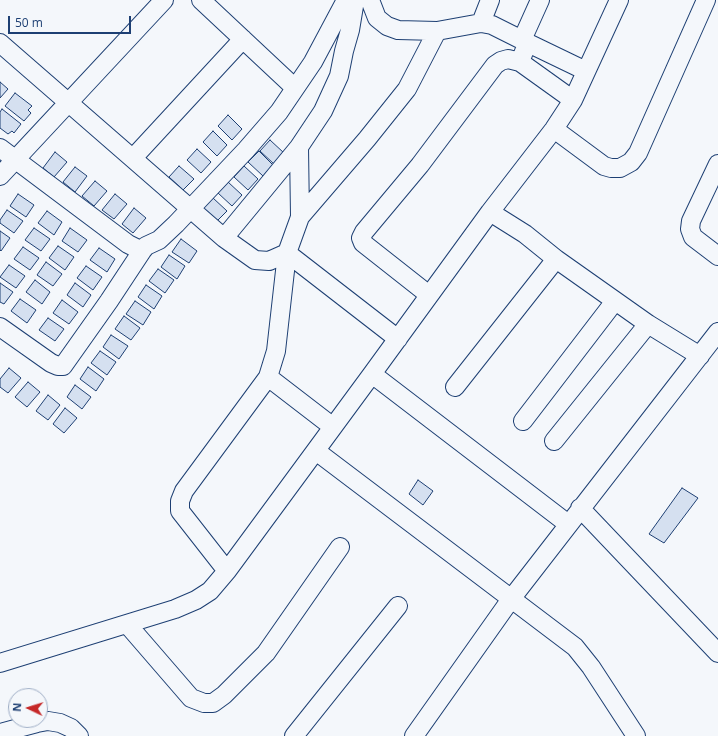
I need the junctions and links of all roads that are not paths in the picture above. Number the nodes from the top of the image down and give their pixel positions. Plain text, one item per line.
1 (164, 0) edge
2 (201, 0) edge
3 (346, 0) edge
4 (355, 0) edge
5 (370, 0) edge
6 (490, 0) edge
7 (540, 0) edge
8 (619, 0) edge
9 (706, 0) edge
10 (481, 23) junction
11 (437, 31) junction
12 (243, 39) junction
13 (526, 42) junction
14 (0, 43) edge
15 (520, 62) junction
16 (586, 71) junction
17 (295, 88) junction
18 (573, 100) junction
19 (69, 102) junction
20 (554, 129) junction
21 (298, 147) junction
22 (0, 148) edge
23 (133, 158) junction
24 (15, 159) junction
25 (718, 164) edge
26 (0, 176) edge
27 (191, 208) junction
28 (490, 212) junction
29 (300, 217) junction
30 (224, 238) junction
31 (142, 251) junction
32 (288, 253) junction
33 (718, 256) edge
34 (556, 259) junction
35 (429, 295) junction
36 (615, 301) junction
37 (648, 324) junction
38 (0, 326) edge
39 (718, 332) edge
40 (398, 339) junction
41 (700, 356) junction
42 (372, 374) junction
43 (268, 377) junction
44 (455, 387) dead end
45 (523, 421) dead end
46 (333, 427) junction
47 (554, 441) dead end
48 (316, 451) junction
49 (580, 508) junction
50 (568, 524) junction
51 (340, 547) dead end
52 (227, 571) junction
53 (511, 599) junction
54 (398, 606) dead end
55 (127, 624) junction
56 (718, 653) edge
57 (0, 663) edge
58 (0, 733) edge
59 (79, 736) edge
60 (294, 736) edge
61 (414, 736) edge
62 (636, 736) edge

1 - 19 street
2 - 12 street
3 - 17 street
4 - 21 street
5 - 11 street
6 - 10 street
7 - 13 street
8 - 16 street
9 - 20 street
10 - 11 street
10 - 13 street
11 - 29 street
12 - 17 street
12 - 23 street
13 - 15 street
13 - 16 street
14 - 19 street
15 - 18 street
15 - 35 street
16 - 18 street
17 - 27 street
18 - 20 street
19 - 23 street
19 - 24 street
20 - 28 street
21 - 29 street
21 - 30 street
22 - 24 street
23 - 27 street
24 - 26 street
24 - 31 street
25 - 33 street
27 - 30 street
27 - 31 street
28 - 34 street
28 - 35 street
29 - 32 street
30 - 32 street
31 - 38 street
32 - 40 street
32 - 43 street
34 - 36 street
34 - 44 street
35 - 40 street
36 - 37 street
36 - 45 street
37 - 41 street
37 - 47 street
39 - 41 street
40 - 42 street
41 - 49 street
42 - 46 street
42 - 50 street
43 - 46 street
43 - 52 street
46 - 48 street
48 - 52 street
48 - 53 street
49 - 50 street
49 - 56 street
50 - 53 street
51 - 55 street
52 - 55 street
53 - 61 street
53 - 62 street
54 - 60 street
55 - 57 street
58 - 59 street

